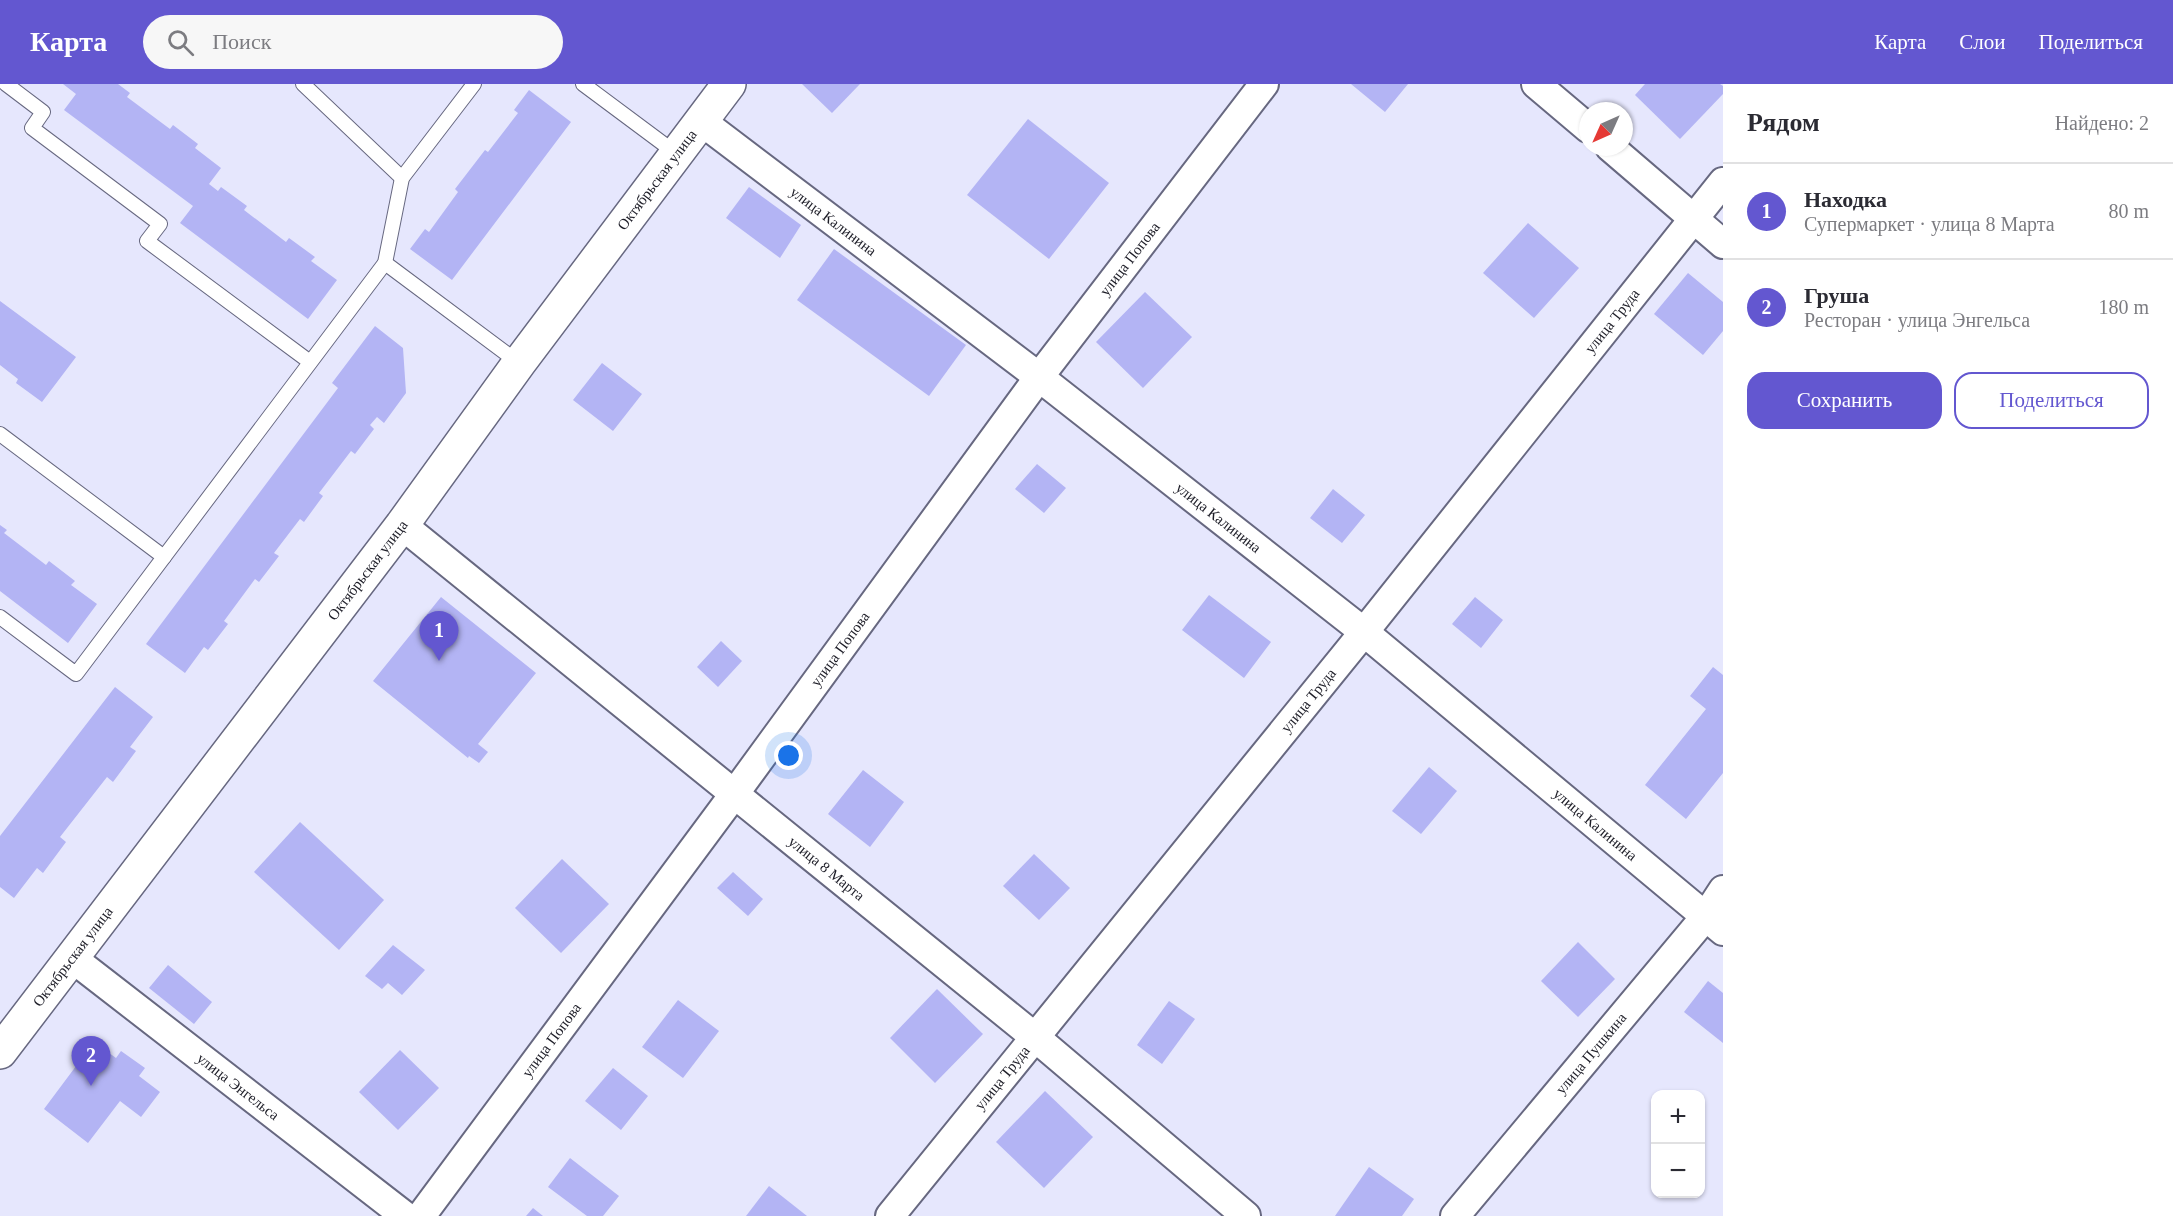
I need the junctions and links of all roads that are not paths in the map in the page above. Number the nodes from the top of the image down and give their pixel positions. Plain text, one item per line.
1 (6, 84) edge
2 (474, 84) edge
3 (583, 84) edge
4 (729, 84) edge
5 (1264, 84) edge
6 (1536, 84) edge
7 (309, 86) edge
8 (1579, 120) edge
9 (701, 121) junction
10 (677, 154) junction
11 (1621, 156) edge
12 (402, 178) junction
13 (1723, 182) edge
14 (1694, 218) junction
15 (1723, 244) edge
16 (385, 263) junction
17 (310, 362) junction
18 (519, 363) junction
19 (1039, 377) junction
20 (0, 434) edge
21 (402, 525) junction
22 (164, 557) junction
23 (0, 617) edge
24 (1364, 632) junction
25 (735, 793) junction
26 (1723, 890) edge
27 (1715, 923) edge
28 (72, 958) junction
29 (1036, 1038) junction
30 (0, 1052) edge
31 (405, 1216) edge
32 (421, 1216) edge
33 (890, 1216) edge
34 (1246, 1216) edge
35 (1455, 1216) edge

1 - 17 lane
2 - 12 lane
3 - 10 lane
4 - 9 main road, Октябрьская улица
5 - 19 street, улица Попова
6 - 8 street
7 - 12 lane
9 - 10 main road, Октябрьская улица
9 - 19 street, улица Калинина
10 - 18 main road, Октябрьская улица
11 - 14 street
12 - 16 lane
13 - 14 street, улица Труда
14 - 15 street
14 - 24 street, улица Труда
16 - 17 lane
16 - 18 lane
17 - 22 lane
18 - 21 main road, Октябрьская улица
19 - 24 street, улица Калинина
19 - 25 street, улица Попова
20 - 22 lane
21 - 25 street, улица 8 Марта
21 - 28 main road, Октябрьская улица
22 - 23 lane
24 - 27 street, улица Калинина
24 - 29 street, улица Труда
25 - 29 street, улица 8 Марта
25 - 32 street, улица Попова
26 - 27 street, улица Пушкина
27 - 35 street, улица Пушкина
28 - 30 main road, Октябрьская улица
28 - 31 street, улица Энгельса
29 - 33 street, улица Труда
29 - 34 street, улица 8 Марта

